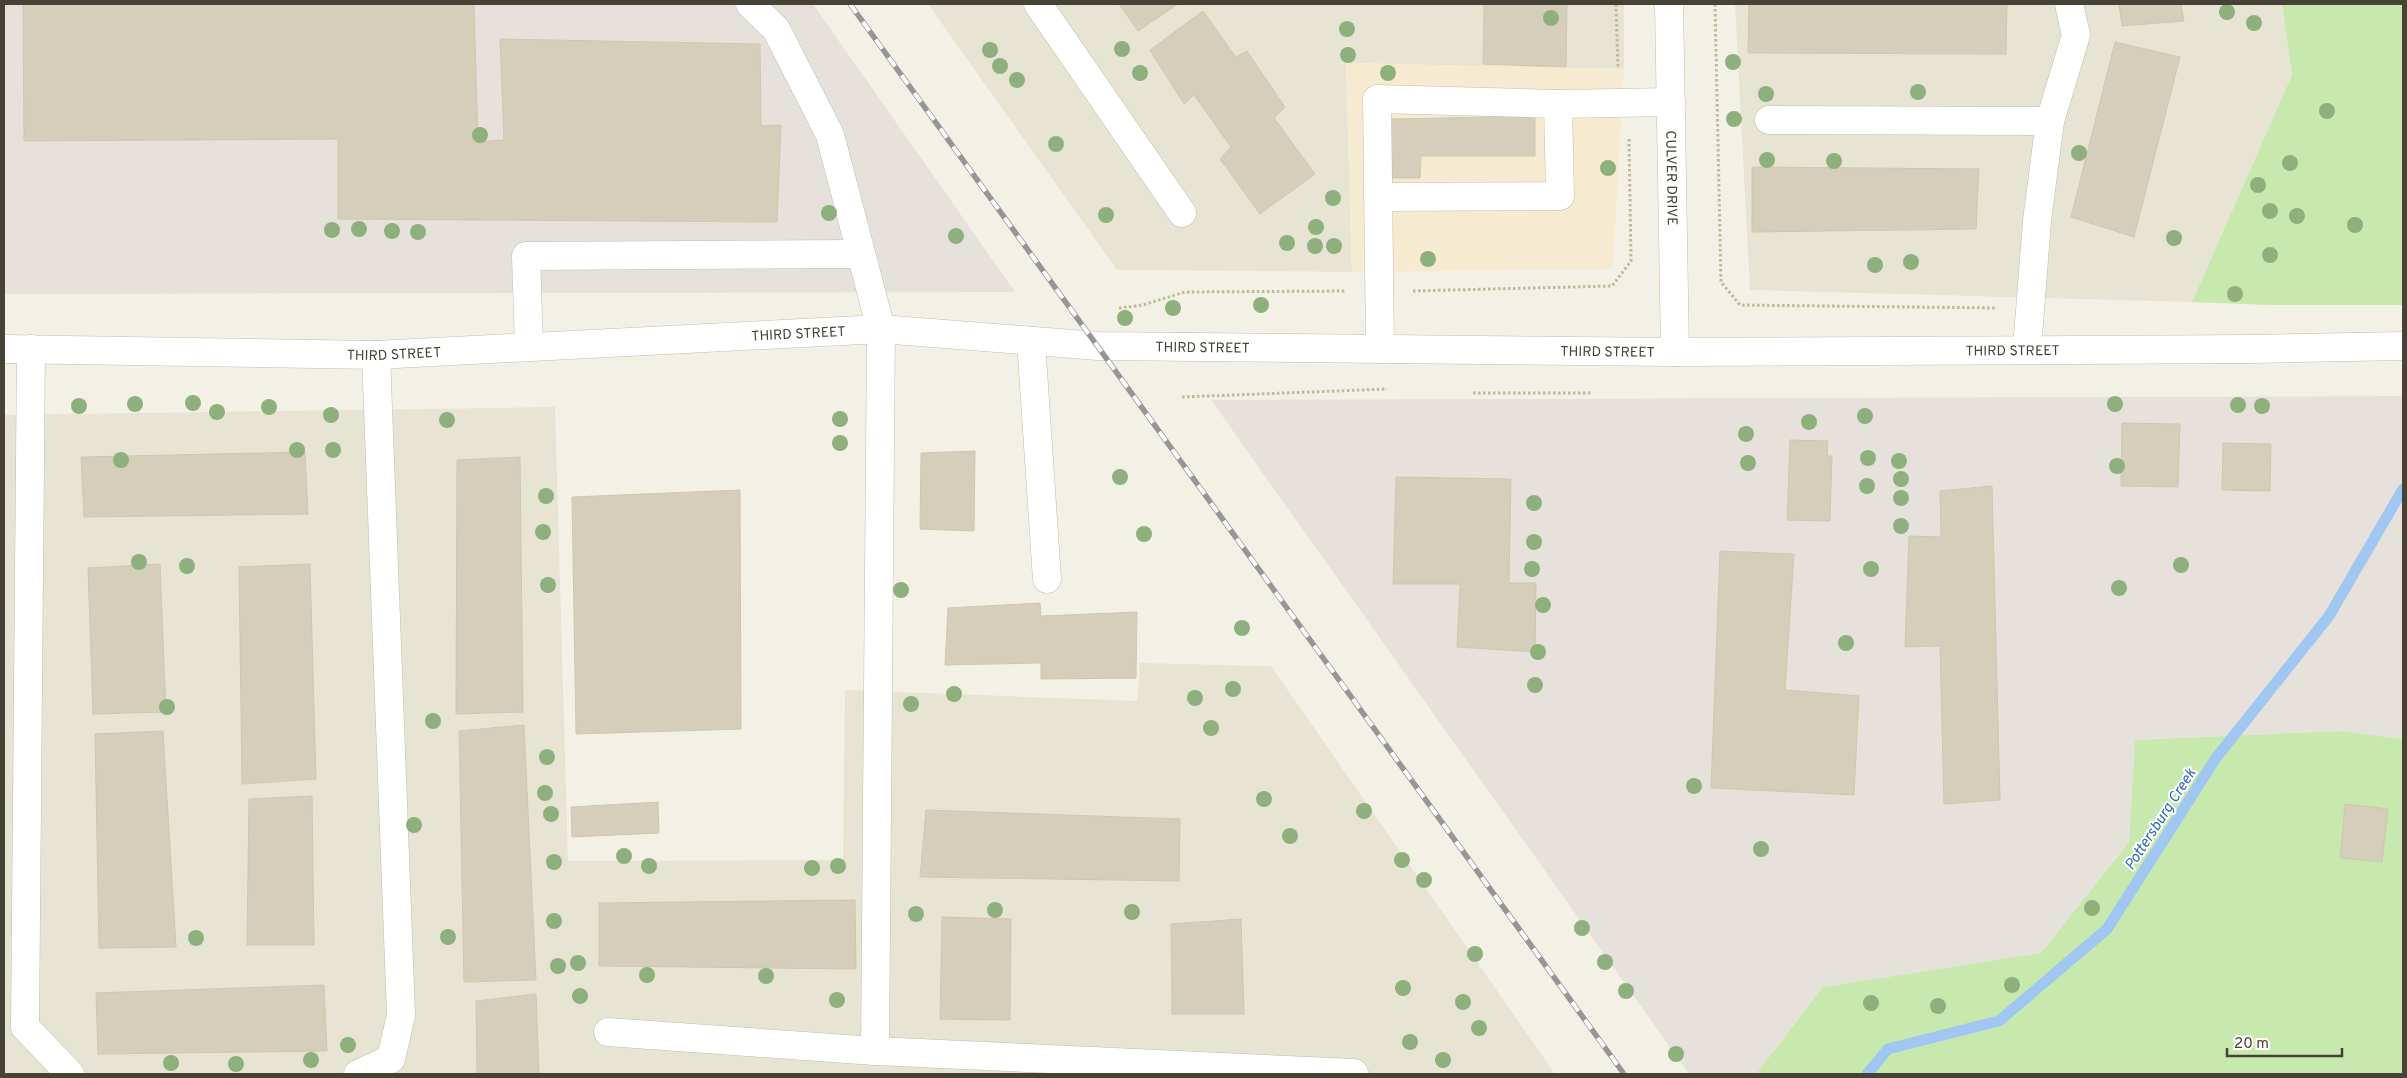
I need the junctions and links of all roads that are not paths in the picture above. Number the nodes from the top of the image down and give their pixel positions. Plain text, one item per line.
1 (750, 4) edge
2 (1038, 4) edge
3 (1669, 4) edge
4 (2069, 4) edge
5 (1671, 102) junction
6 (1558, 104) junction
7 (1768, 120) dead end
8 (2050, 122) junction
9 (1378, 197) junction
10 (1182, 213) dead end
11 (861, 254) junction
12 (880, 329) junction
13 (1031, 341) junction
14 (2403, 346) edge
15 (529, 347) junction
16 (4, 349) edge
17 (31, 349) junction
18 (1380, 349) junction
19 (2027, 349) junction
20 (1676, 352) junction
21 (376, 355) junction
22 (1047, 579) dead end
23 (608, 1032) dead end
24 (875, 1051) junction
25 (1354, 1073) dead end
26 (70, 1074) edge
27 (358, 1074) edge

1 - 11 street
2 - 10 street
3 - 5 street, CULVER DRIVE
4 - 8 street
5 - 6 street
5 - 20 street, CULVER DRIVE
6 - 9 street
6 - 9 street
7 - 8 street
8 - 19 street
9 - 18 street
11 - 12 street
11 - 15 street
12 - 13 street, THIRD STREET
12 - 15 street, THIRD STREET
12 - 24 street
13 - 18 street, THIRD STREET
13 - 22 street
14 - 19 street, THIRD STREET
15 - 21 street, THIRD STREET
16 - 17 street, THIRD STREET
17 - 21 street, THIRD STREET
17 - 26 street
18 - 20 street, THIRD STREET
19 - 20 street, THIRD STREET
21 - 27 street
23 - 24 street
24 - 25 street

